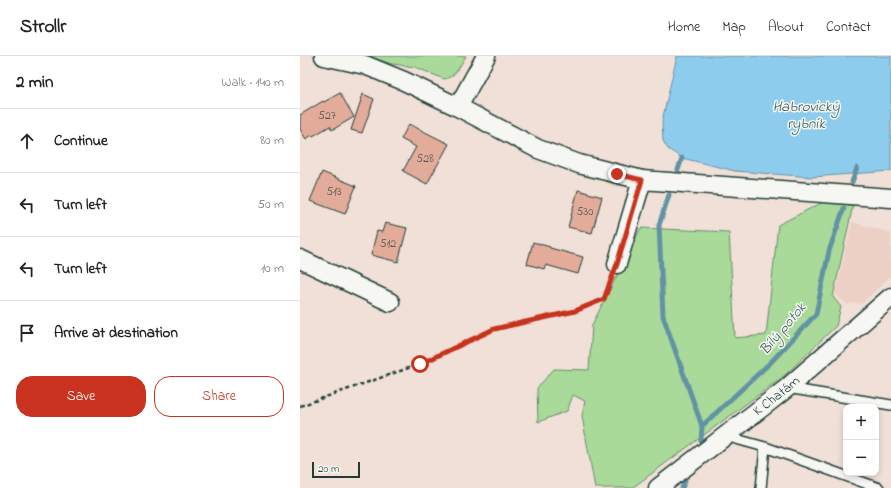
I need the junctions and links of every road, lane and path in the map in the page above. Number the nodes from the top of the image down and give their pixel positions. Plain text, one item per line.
1 (324, 56) edge
2 (486, 56) edge
3 (458, 107) junction
4 (642, 180) junction
5 (891, 198) edge
6 (300, 259) edge
7 (617, 264) joint
8 (891, 297) edge
9 (390, 302) dead end
10 (787, 388) junction
11 (891, 405) edge
12 (300, 406) edge
13 (725, 436) junction
14 (765, 447) junction
15 (658, 488) edge
16 (761, 488) edge
17 (879, 488) edge

1 - 3 street
2 - 3 street
3 - 4 street
4 - 5 street
4 - 7 street
6 - 9 street
7 - 12 path
8 - 10 street, K Chatám
10 - 11 lane
10 - 13 street, K Chatám
13 - 14 lane
13 - 15 street, K Chatám
14 - 16 lane
14 - 17 lane

